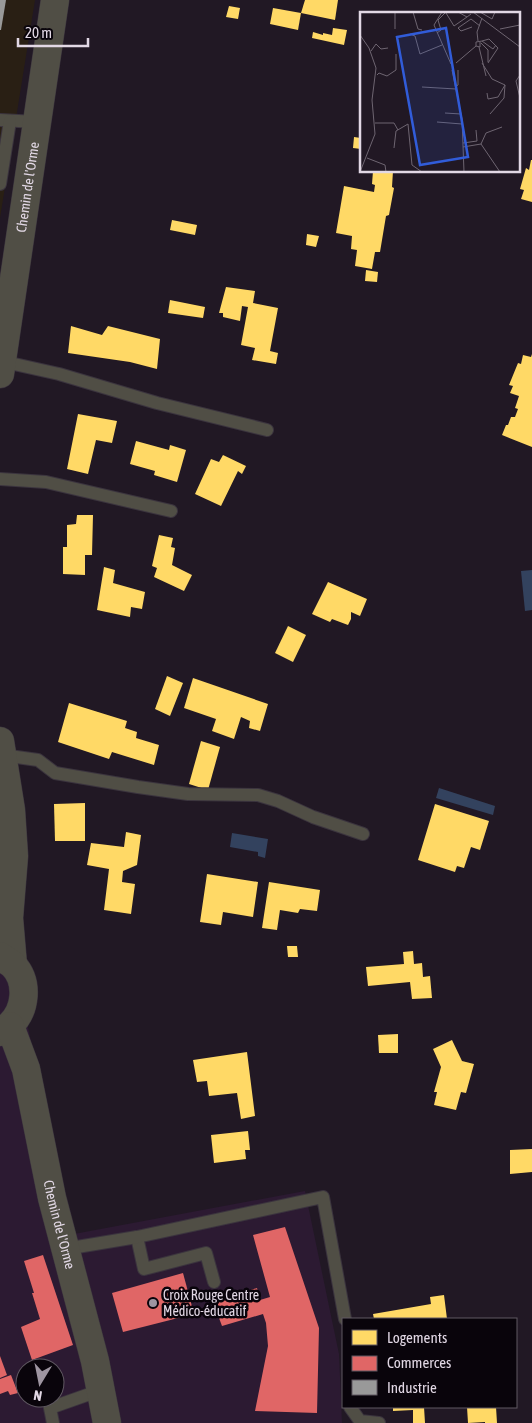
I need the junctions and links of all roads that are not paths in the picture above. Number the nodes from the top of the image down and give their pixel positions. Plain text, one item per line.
1 (55, 0) edge
2 (5, 120) edge
3 (37, 122) junction
4 (14, 159) edge
5 (0, 184) edge
6 (6, 285) edge
7 (1, 368) edge
8 (267, 430) dead end
9 (0, 479) edge
10 (171, 511) dead end
11 (2, 762) edge
12 (363, 834) dead end
13 (4, 925) edge
14 (6, 961) edge
15 (5, 1029) edge
16 (136, 1237) junction
17 (65, 1249) junction
18 (214, 1282) dead end
19 (345, 1318) edge
20 (101, 1390) junction
21 (351, 1408) edge
22 (53, 1423) edge
23 (107, 1423) edge
24 (379, 1423) edge

1 - 3 street, Chemin de l'Orme
2 - 3 lane
2 - 4 lane
3 - 4 street, Chemin de l'Orme
4 - 5 lane
4 - 6 street, Chemin de l'Orme
6 - 7 street, Chemin de l'Orme
7 - 8 lane
9 - 10 lane
11 - 12 lane
11 - 13 street
13 - 14 street
14 - 15 street
15 - 17 street, Chemin de l'Orme
16 - 17 lane
16 - 18 lane
16 - 19 lane
17 - 20 street, Chemin de l'Orme
20 - 22 lane
20 - 23 street, Chemin de l'Orme
21 - 24 lane

